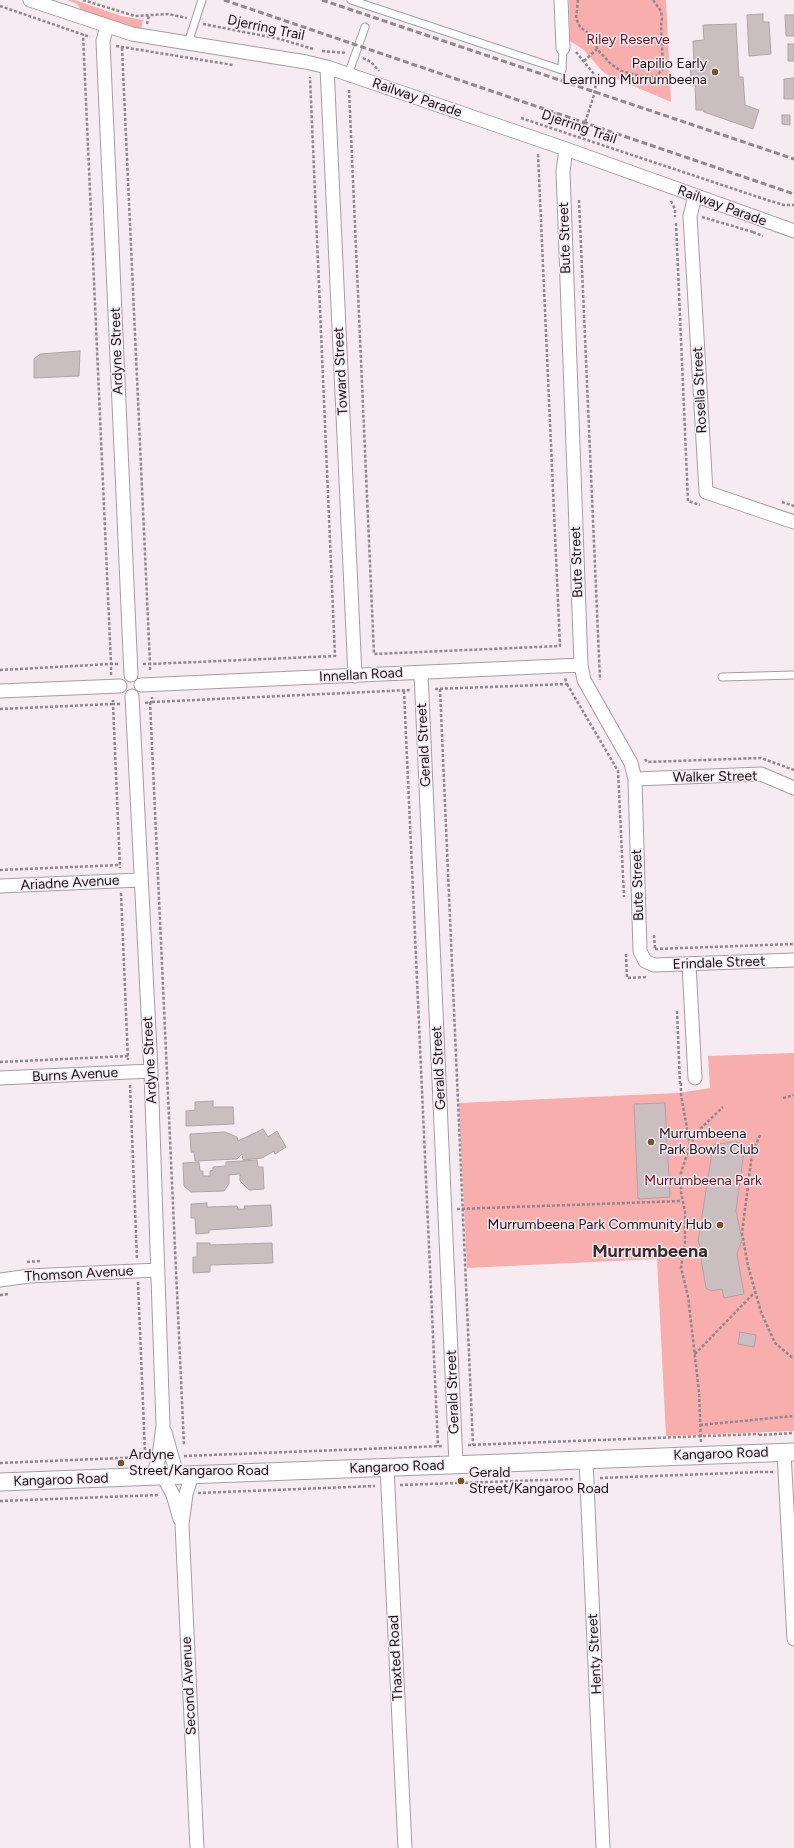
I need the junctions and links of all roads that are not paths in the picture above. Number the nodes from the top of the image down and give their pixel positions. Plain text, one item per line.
1 (30, 0) edge
2 (202, 0) edge
3 (351, 0) edge
4 (561, 0) edge
5 (107, 26) junction
6 (365, 27) dead end
7 (188, 43) junction
8 (569, 49) joint
9 (327, 74) junction
10 (348, 75) junction
11 (566, 149) junction
12 (695, 196) junction
13 (794, 231) edge
14 (794, 522) edge
15 (581, 665) junction
16 (421, 672) junction
17 (131, 675) junction
18 (794, 675) edge
19 (355, 676) junction
20 (722, 677) dead end
21 (141, 685) junction
22 (120, 686) junction
23 (0, 691) edge
24 (132, 696) junction
25 (635, 779) junction
26 (794, 788) edge
27 (140, 880) junction
28 (0, 886) edge
29 (794, 960) edge
30 (645, 961) joint
31 (689, 964) junction
32 (150, 1071) junction
33 (0, 1078) edge
34 (695, 1078) road end
35 (158, 1270) junction
36 (0, 1280) edge
37 (789, 1452) edge
38 (171, 1456) junction
39 (586, 1460) junction
40 (456, 1464) junction
41 (387, 1468) junction
42 (171, 1476) junction
43 (0, 1482) edge
44 (182, 1524) junction
45 (794, 1639) edge
46 (197, 1848) edge
47 (405, 1848) edge
48 (604, 1848) edge

1 - 5 street, Railway Parade
2 - 7 lane
3 - 8 lane
4 - 8 street
5 - 7 street, Railway Parade
5 - 17 street, Ardyne Street
6 - 10 lane
7 - 9 street, Railway Parade
9 - 10 street, Railway Parade
9 - 19 street, Toward Street
10 - 11 street, Railway Parade
11 - 12 street, Railway Parade
11 - 15 street, Bute Street
12 - 13 street, Railway Parade
12 - 14 street, Rosella Street
15 - 16 street, Innellan Road
15 - 25 street, Bute Street
16 - 19 street, Innellan Road
16 - 40 street, Gerald Street
17 - 21 street
17 - 22 street
18 - 20 lane
19 - 21 street, Innellan Road
21 - 24 street
22 - 23 street
22 - 24 street
24 - 27 street, Ardyne Street
25 - 26 street, Walker Street
25 - 30 street, Bute Street
27 - 28 street, Ariadne Avenue
27 - 32 street, Ardyne Street
29 - 31 street, Erindale Street
30 - 31 street, Erindale Street
31 - 34 street
32 - 33 street, Burns Avenue
32 - 35 street, Ardyne Street
35 - 36 street, Thomson Avenue
35 - 38 street, Ardyne Street
37 - 39 street, Kangaroo Road
37 - 45 street
38 - 42 street, Ardyne Street
38 - 42 street
39 - 40 street, Kangaroo Road
39 - 48 street, Henty Street
40 - 41 street, Kangaroo Road
41 - 42 street, Kangaroo Road
41 - 47 street, Thaxted Road
42 - 43 street, Kangaroo Road
42 - 44 street, Second Avenue
42 - 44 street, Second Avenue
44 - 46 street, Second Avenue

